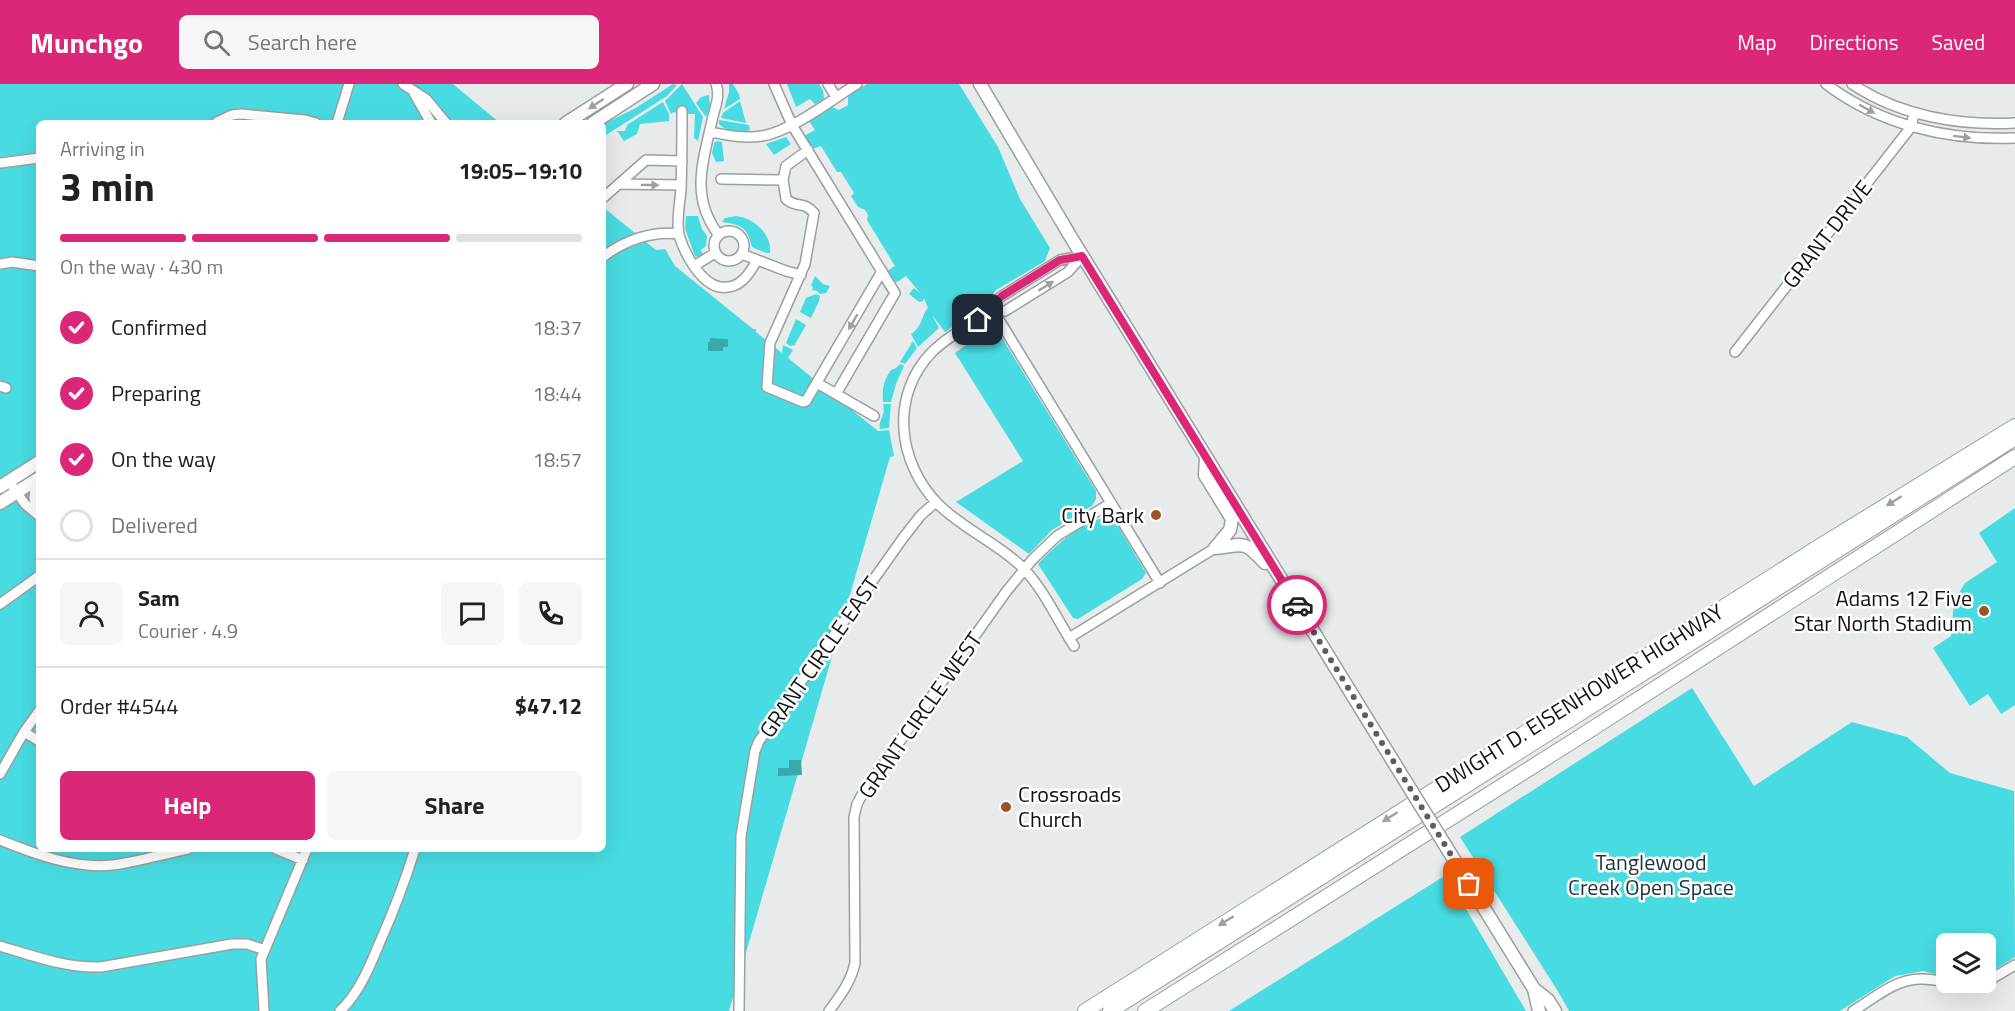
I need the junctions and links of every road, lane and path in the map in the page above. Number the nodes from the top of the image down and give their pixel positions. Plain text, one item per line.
1 (349, 84) edge
2 (404, 84) edge
3 (627, 84) edge
4 (653, 84) edge
5 (716, 84) edge
6 (774, 84) edge
7 (828, 84) edge
8 (857, 84) edge
9 (980, 84) edge
10 (1826, 84) edge
11 (1852, 84) edge
12 (412, 91) junction
13 (836, 97) junction
14 (682, 111) dead end
15 (1914, 113) junction
16 (221, 120) edge
17 (305, 120) edge
18 (338, 120) edge
19 (430, 120) edge
20 (444, 120) edge
21 (571, 120) edge
22 (598, 120) edge
23 (2015, 123) edge
24 (792, 125) junction
25 (1911, 127) junction
26 (710, 132) junction
27 (2015, 138) edge
28 (808, 150) junction
29 (36, 159) edge
30 (682, 161) junction
31 (0, 163) edge
32 (721, 178) dead end
33 (783, 180) junction
34 (619, 184) junction
35 (681, 185) junction
36 (606, 195) edge
37 (679, 234) junction
38 (718, 234) junction
39 (715, 253) junction
40 (742, 254) junction
41 (606, 255) edge
42 (1082, 256) junction
43 (757, 260) junction
44 (0, 264) edge
45 (36, 266) edge
46 (694, 266) junction
47 (882, 271) junction
48 (801, 275) junction
49 (992, 311) junction
50 (1735, 352) dead end
51 (817, 383) junction
52 (837, 394) junction
53 (874, 416) dead end
54 (2015, 426) edge
55 (2015, 438) edge
56 (2015, 449) edge
57 (1206, 457) junction
58 (2015, 457) edge
59 (36, 464) edge
60 (36, 480) edge
61 (5, 484) edge
62 (36, 486) edge
63 (17, 493) junction
64 (936, 502) junction
65 (0, 503) edge
66 (1111, 503) junction
67 (36, 505) edge
68 (36, 514) edge
69 (1215, 548) junction
70 (1024, 570) junction
71 (36, 578) edge
72 (1160, 583) junction
73 (1284, 584) junction
74 (0, 603) edge
75 (36, 715) edge
76 (24, 732) junction
77 (36, 739) edge
78 (0, 774) edge
79 (0, 840) edge
80 (36, 851) edge
81 (38, 852) edge
82 (174, 852) edge
83 (283, 852) edge
84 (306, 852) edge
85 (414, 852) edge
86 (303, 860) junction
87 (0, 946) edge
88 (265, 950) junction
89 (2015, 965) edge
90 (1996, 976) edge
91 (1936, 981) edge
92 (1534, 989) junction
93 (264, 1011) edge
94 (340, 1011) edge
95 (740, 1011) edge
96 (829, 1011) edge
97 (1085, 1011) edge
98 (1110, 1011) edge
99 (1127, 1011) edge
100 (1145, 1011) edge
101 (1539, 1011) edge
102 (1555, 1011) edge
103 (1853, 1011) edge

1 - 18 street
2 - 12 street
3 -> 21 main road
4 - 22 main road
5 - 26 street
6 - 24 street
7 - 13 street
8 - 13 street
9 - 42 main road
10 -> 25 street
11 - 15 street
12 - 19 street
12 - 20 street
13 - 24 street
14 - 30 street
15 - 23 street
15 - 25 street, GRANT DRIVE
16 - 17 street
24 - 26 street
24 - 28 street
25 -> 27 street
25 - 50 street, GRANT DRIVE
26 - 38 street
28 - 33 street
28 - 47 street
29 - 31 street
30 - 34 street
30 - 35 street
32 - 33 street
33 - 48 street
34 -> 35 street
34 - 36 street
35 - 37 street
37 - 41 street
37 - 46 street
38 - 39 street
38 - 40 street
39 - 40 street
39 - 46 street
40 - 43 street
49 -> 42 street
42 - 49 street
42 - 57 main road
43 - 46 street
43 - 48 street
44 - 45 street
47 -> 51 street
47 - 52 street
48 - 51 street
49 - 64 street
49 - 66 street
51 - 52 street
52 - 53 street
54 -> 97 highway, DWIGHT D. EISENHOWER HIGHWAY
55 - 98 highway
56 - 99 highway
57 - 69 main road
57 - 73 main road
58 - 100 highway, DWIGHT D. EISENHOWER HIGHWAY
59 - 61 main road
60 - 63 main road
61 - 63 street
62 - 67 street
63 - 65 main road
63 - 68 street
64 - 70 street
64 - 95 street, GRANT CIRCLE EAST
66 - 70 street, GRANT CIRCLE WEST
66 - 72 street
69 - 72 street
69 - 73 main road
70 - 72 street
70 - 96 street, GRANT CIRCLE WEST
71 - 74 street
73 - 92 main road, bridge
75 - 76 street
76 - 77 street
76 - 78 street
79 - 80 street
81 - 82 street
83 - 86 street
84 - 86 street
85 - 94 street
86 - 88 street
87 - 88 street
88 - 93 street
89 - 90 street
91 - 103 street
92 - 101 main road
92 - 102 main road

